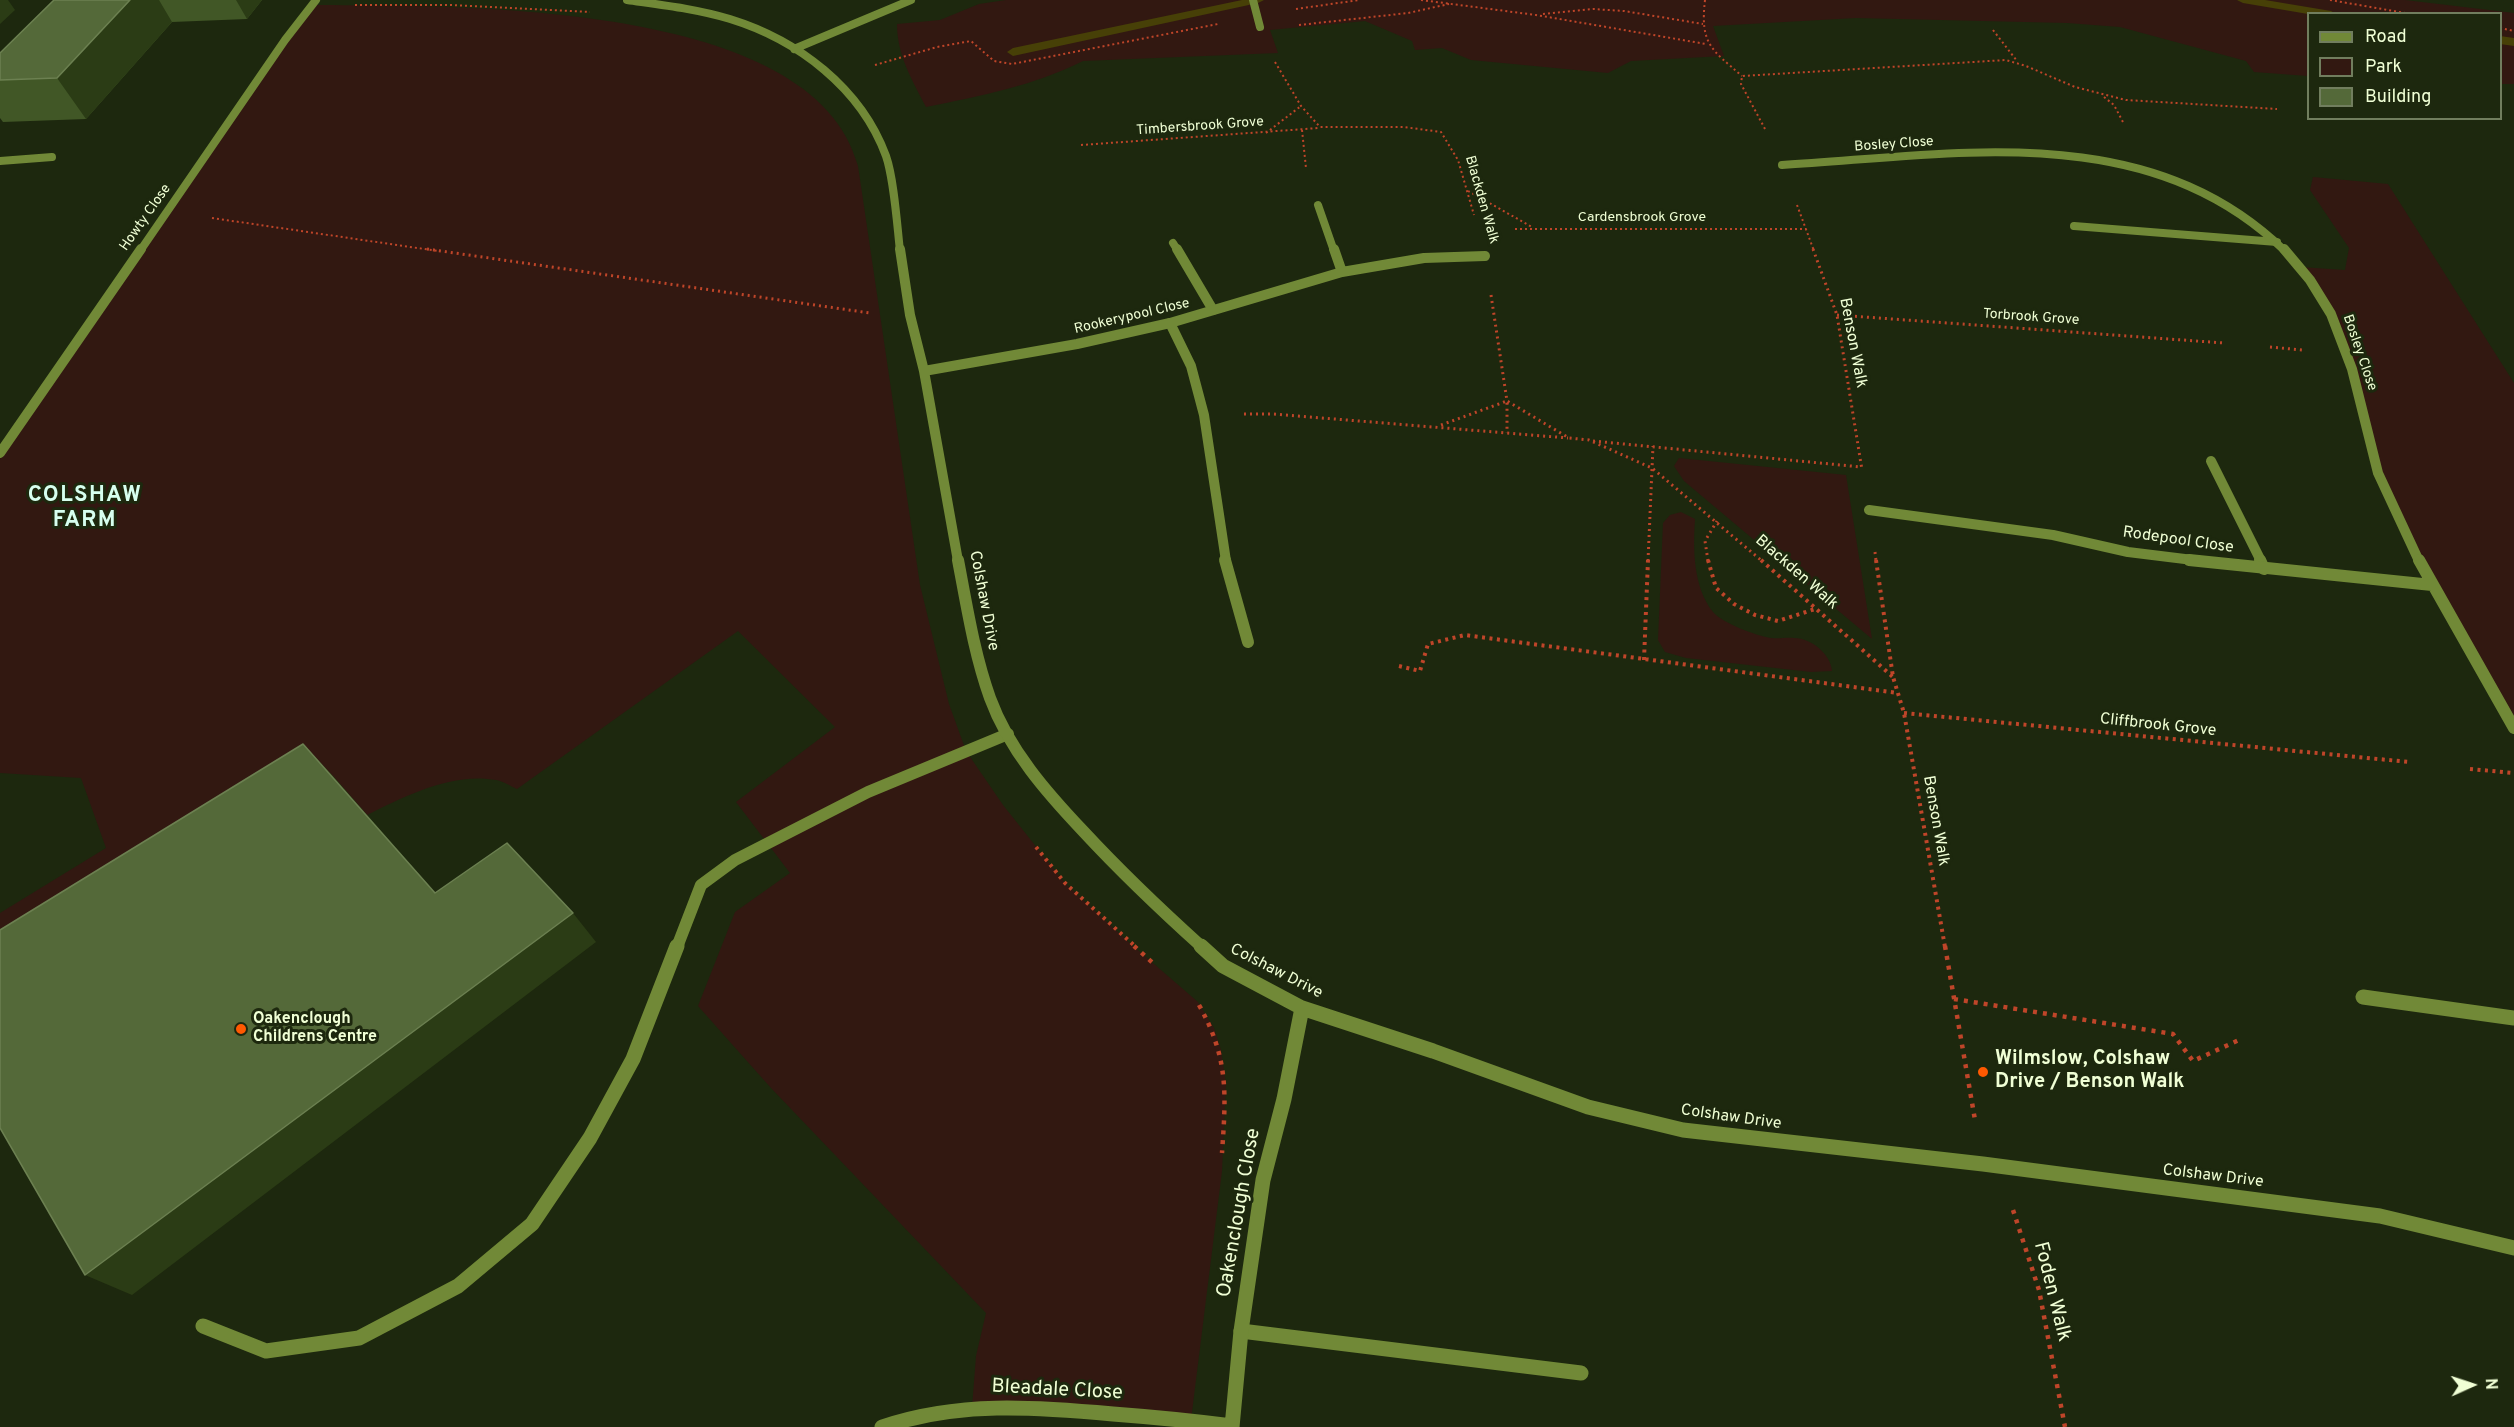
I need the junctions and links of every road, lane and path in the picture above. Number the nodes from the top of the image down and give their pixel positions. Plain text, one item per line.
1 (627, 0) edge
2 (911, 0) edge
3 (1253, 0) edge
4 (1359, 0) edge
5 (1421, 0) edge
6 (1706, 0) edge
7 (2330, 0) edge
8 (314, 3) edge
9 (1449, 4) junction
10 (1292, 9) dead end
11 (593, 12) dead end
12 (2399, 12) edge
13 (1536, 15) junction
14 (1224, 23) dead end
15 (1703, 24) junction
16 (1260, 27) junction
17 (1993, 30) dead end
18 (1706, 44) junction
19 (794, 49) junction
20 (2017, 61) junction
21 (833, 76) junction
22 (1742, 76) junction
23 (1301, 106) junction
24 (2277, 109) dead end
25 (1320, 127) junction
26 (1265, 133) junction
27 (1081, 146) dead end
28 (51, 157) dead end
29 (0, 161) edge
30 (1782, 165) junction
31 (1468, 190) junction
32 (1318, 205) dead end
33 (167, 211) junction
34 (2074, 226) dead end
35 (1478, 228) junction
36 (1535, 229) junction
37 (1806, 229) junction
38 (2277, 242) junction
39 (1173, 243) dead end
40 (1485, 256) junction
41 (1342, 272) junction
42 (1213, 310) junction
43 (910, 315) junction
44 (1837, 315) junction
45 (1170, 323) junction
46 (2224, 343) dead end
47 (924, 371) junction
48 (1507, 401) junction
49 (1204, 415) junction
50 (1437, 426) junction
51 (1507, 433) junction
52 (1569, 438) junction
53 (1589, 440) junction
54 (1653, 446) junction
55 (0, 453) edge
56 (2211, 461) dead end
57 (1861, 467) junction
58 (1652, 468) junction
59 (1869, 510) junction
60 (1717, 521) junction
61 (2264, 569) junction
62 (2432, 585) junction
63 (1816, 609) junction
64 (1248, 642) dead end
65 (1644, 660) junction
66 (1399, 666) dead end
67 (1893, 677) junction
68 (1898, 693) junction
69 (1904, 713) junction
70 (2514, 728) edge
71 (1008, 735) junction
72 (2409, 762) dead end
73 (2470, 769) dead end
74 (2514, 773) edge
75 (1030, 839) dead end
76 (1156, 966) dead end
77 (2363, 997) dead end
78 (1954, 999) junction
79 (1197, 1002) dead end
80 (1302, 1008) junction
81 (2514, 1018) edge
82 (2239, 1040) dead end
83 (1983, 1164) junction
84 (1999, 1167) junction
85 (1263, 1180) junction
86 (2514, 1248) edge
87 (203, 1326) dead end
88 (1241, 1331) junction
89 (1581, 1373) dead end
90 (1232, 1426) edge
91 (882, 1427) edge
92 (2065, 1427) edge

1 - 19 street, Colshaw Drive
2 - 19 street
3 - 16 street
4 - 10 path
5 - 9 path
6 - 15 path
7 - 12 path
8 - 11 path
8 - 33 street, Howty Close
9 - 13 path
9 - 16 path
13 - 15 path
13 - 18 path
14 - 21 path
15 - 18 path
16 - 23 path
17 - 20 path
18 - 22 path
19 - 21 street, Colshaw Drive
20 - 22 path
20 - 24 path
21 - 43 street, Colshaw Drive
22 - 30 path, Benson Walk
23 - 25 path
23 - 26 path
25 - 26 path, Timbersbrook Grove
25 - 31 path, Blackden Walk
26 - 27 path, Timbersbrook Grove
28 - 29 street
30 - 37 path, Benson Walk
30 - 38 street, Bosley Close
31 - 35 path, Blackden Walk
31 - 36 path
32 - 41 street
33 - 43 path
33 - 55 street, Howty Close
34 - 38 street
35 - 36 path, Cardensbrook Grove
35 - 40 path, Blackden Walk
36 - 37 path, Cardensbrook Grove
37 - 44 path, Benson Walk
38 - 62 street, Bosley Close
39 - 42 street
40 - 41 street, Rookerypool Close
40 - 48 path, Blackden Walk
41 - 42 street, Rookerypool Close
42 - 45 street, Rookerypool Close
43 - 47 street, Colshaw Drive
44 - 46 path, Torbrook Grove
44 - 57 path, Benson Walk
45 - 47 street, Rookerypool Close
45 - 49 street
47 - 71 street, Colshaw Drive
48 - 50 path, Blackden Walk
48 - 51 path, Blackden Walk
48 - 52 path, Blackden Walk
49 - 50 path, Blackden Walk
49 - 64 street
50 - 51 path, Blackden Walk
51 - 52 path, Blackden Walk
52 - 53 path, Blackden Walk
53 - 54 path, Blackden Walk
53 - 58 path, Blackden Walk
54 - 57 path, Blackden Walk
54 - 58 path
56 - 61 street
57 - 59 path, Benson Walk
58 - 60 path, Blackden Walk
58 - 65 path
59 - 61 street, Rodepool Close
59 - 67 path, Benson Walk
60 - 63 path, Blackden Walk
60 - 63 path
61 - 62 street, Rodepool Close
62 - 70 street, Bosley Close
63 - 67 path, Blackden Walk
65 - 66 path
65 - 68 path
67 - 68 path, Benson Walk
68 - 69 path, Benson Walk
69 - 72 path, Cliffbrook Grove
69 - 78 path, Benson Walk
71 - 80 street, Colshaw Drive
71 - 87 street
73 - 74 path
75 - 76 path
77 - 81 street
78 - 82 path
78 - 83 path, Benson Walk
79 - 85 path
80 - 83 street, Colshaw Drive
80 - 85 street, Oakenclough Close
83 - 84 street, Colshaw Drive
84 - 86 street, Colshaw Drive
84 - 92 path, Foden Walk
85 - 88 street, Oakenclough Close
88 - 89 street
88 - 90 street, Oakenclough Close
90 - 91 street, Bleadale Close

